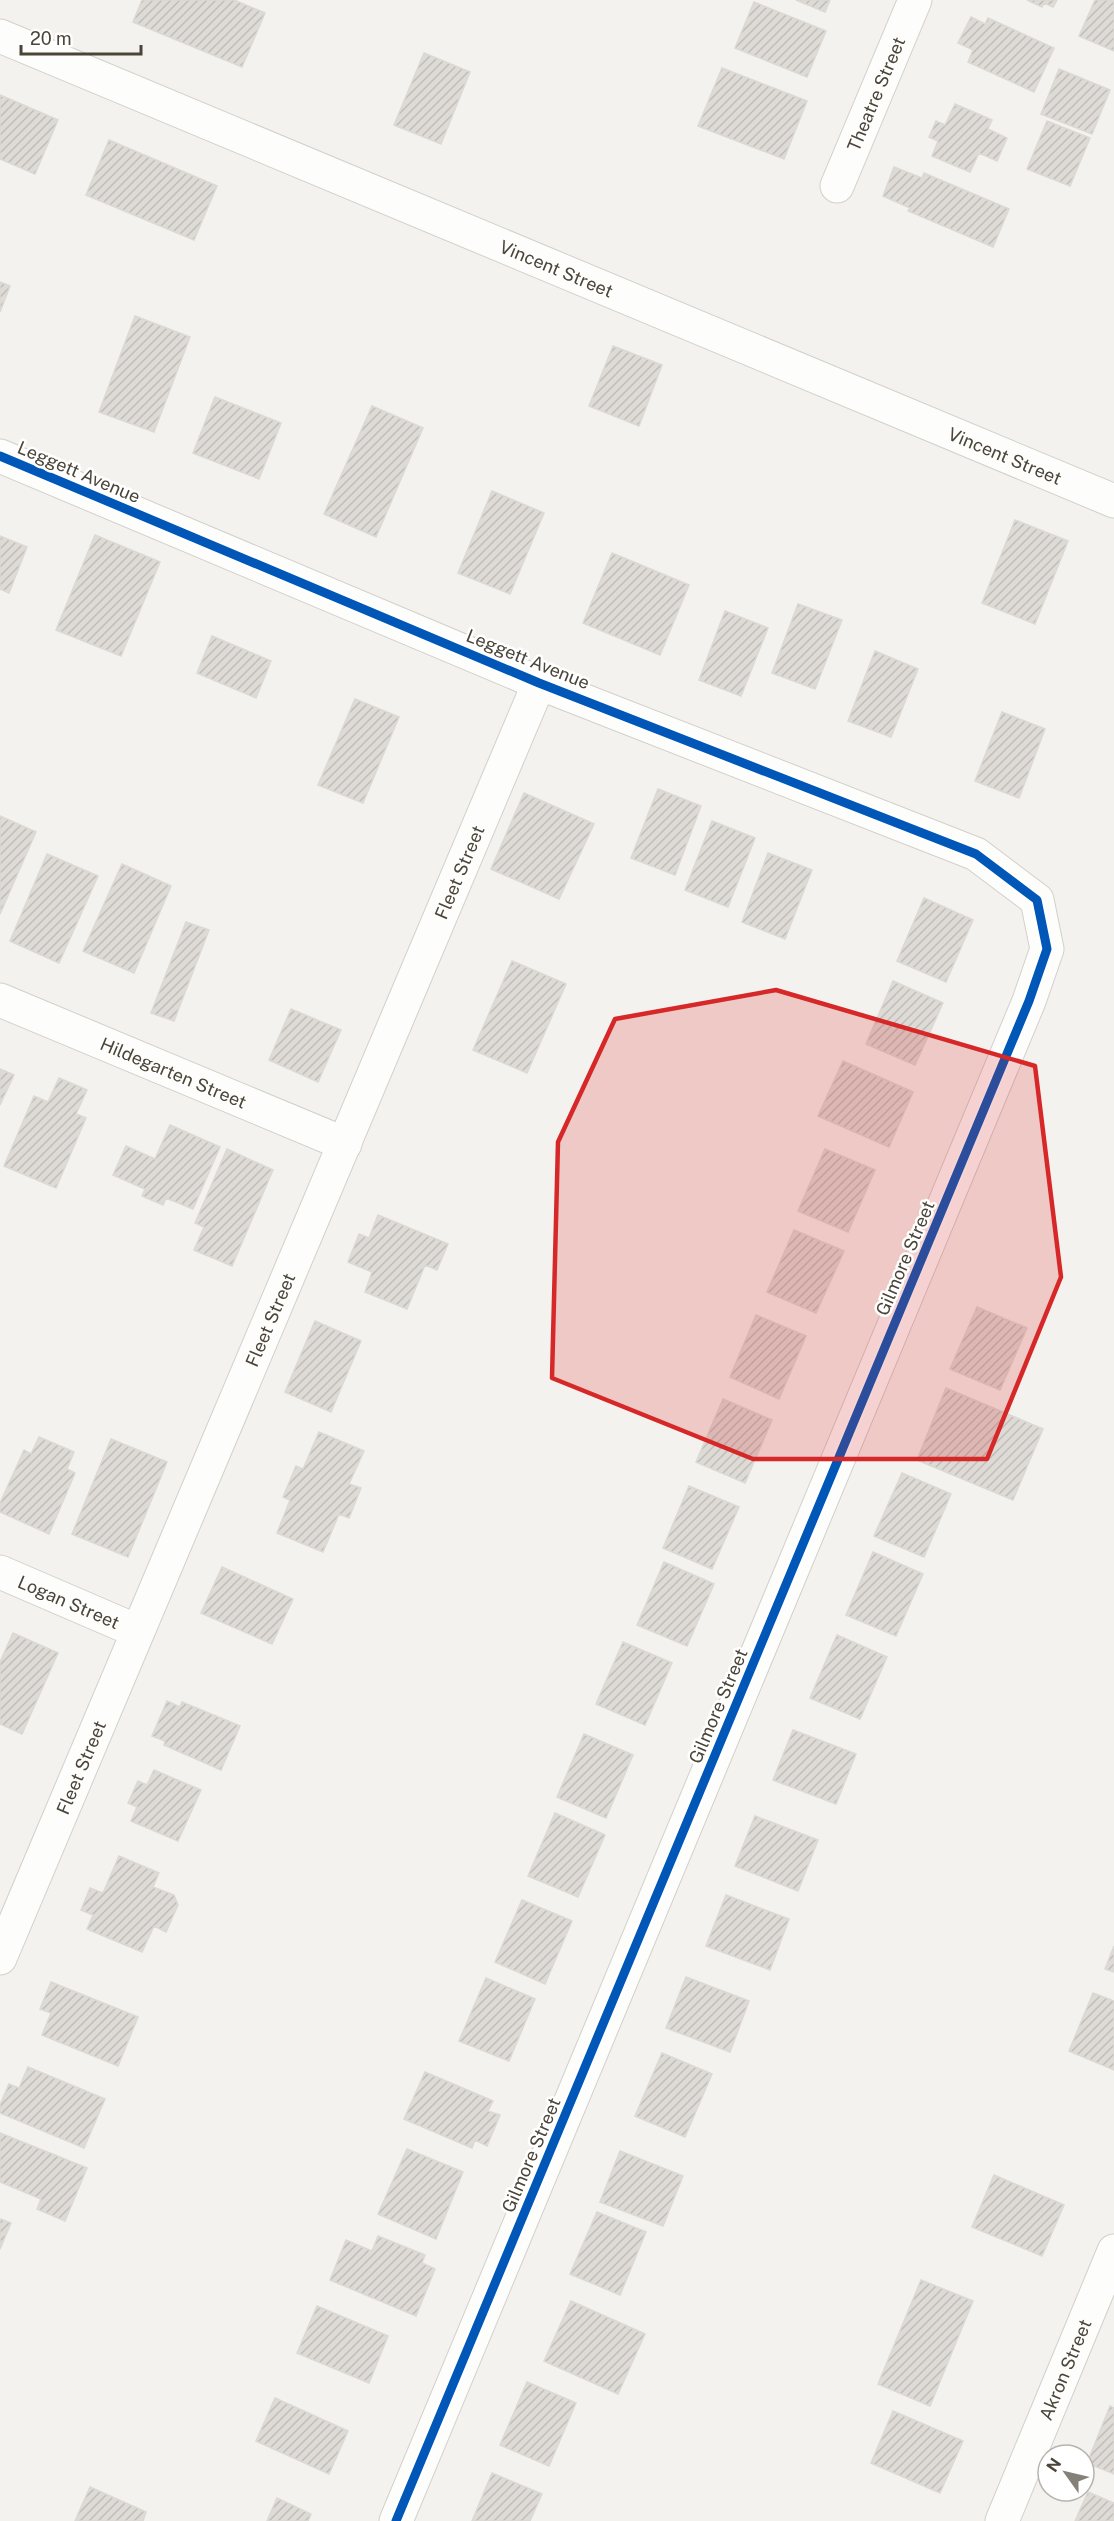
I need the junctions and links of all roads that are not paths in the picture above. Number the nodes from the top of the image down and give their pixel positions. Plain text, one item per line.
1 (915, 0) edge
2 (0, 36) edge
3 (837, 186) dead end
4 (0, 456) edge
5 (1114, 501) edge
6 (539, 683) junction
7 (1037, 900) joint
8 (0, 1000) edge
9 (345, 1144) junction
10 (0, 1572) edge
11 (137, 1631) junction
12 (0, 1958) edge
13 (1114, 2251) edge
14 (396, 2521) edge
15 (1002, 2521) edge

1 - 3 street, Theatre Street
2 - 5 street, Vincent Street
4 - 6 street, Leggett Avenue
6 - 7 street, Leggett Avenue
6 - 9 street, Fleet Street
7 - 14 street, Gilmore Street
8 - 9 street, Hildegarten Street
9 - 11 street, Fleet Street
10 - 11 street, Logan Street
11 - 12 street, Fleet Street
13 - 15 street, Akron Street

